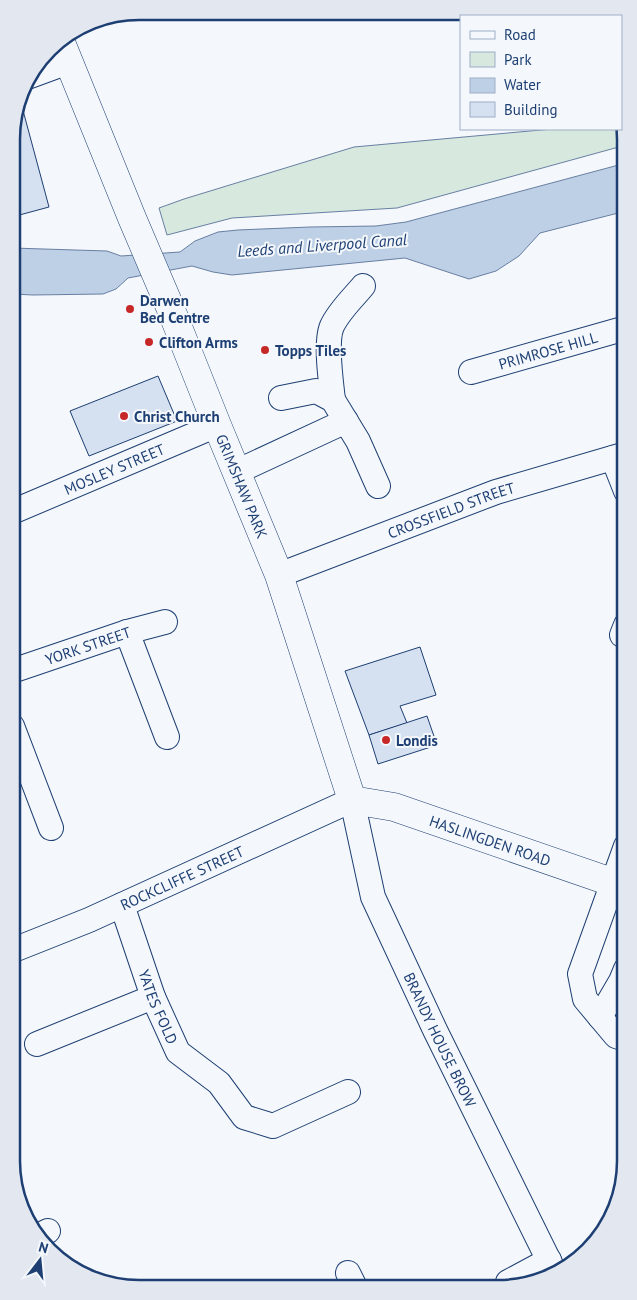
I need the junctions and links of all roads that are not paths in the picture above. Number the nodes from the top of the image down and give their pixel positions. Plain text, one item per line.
1 (64, 51) edge
2 (49, 62) edge
3 (363, 286) dead end
4 (617, 331) edge
5 (471, 372) dead end
6 (281, 398) dead end
7 (333, 400) junction
8 (346, 421) junction
9 (216, 425) junction
10 (617, 457) edge
11 (236, 472) junction
12 (378, 486) dead end
13 (20, 509) edge
14 (279, 576) junction
15 (165, 622) dead end
16 (127, 632) junction
17 (20, 668) edge
18 (167, 737) dead end
19 (20, 747) edge
20 (352, 800) junction
21 (51, 828) dead end
22 (617, 884) edge
23 (617, 892) edge
24 (122, 905) junction
25 (20, 948) edge
26 (617, 987) edge
27 (153, 997) junction
28 (600, 1017) junction
29 (617, 1036) edge
30 (37, 1044) dead end
31 (348, 1092) dead end
32 (551, 1265) edge
33 (517, 1279) edge

1 - 2 street
1 - 9 highway, GRIMSHAW PARK
3 - 7 street
4 - 5 street, PRIMROSE HILL
6 - 7 street
7 - 8 street
8 - 11 street
8 - 12 street
9 - 11 highway, GRIMSHAW PARK
9 - 13 street, MOSLEY STREET
10 - 14 street, CROSSFIELD STREET
11 - 14 highway, GRIMSHAW PARK
14 - 20 highway, GRIMSHAW PARK
15 - 16 street, YORK STREET
16 - 17 street, YORK STREET
16 - 18 street
19 - 21 street
20 - 22 highway, HASLINGDEN ROAD
20 - 24 street, ROCKCLIFFE STREET
20 - 32 street, BRANDY HOUSE BROW
23 - 28 street
24 - 25 street, ROCKCLIFFE STREET
24 - 27 street, YATES FOLD
26 - 28 street
27 - 30 street
27 - 31 street, YATES FOLD
28 - 29 street
32 - 33 street

